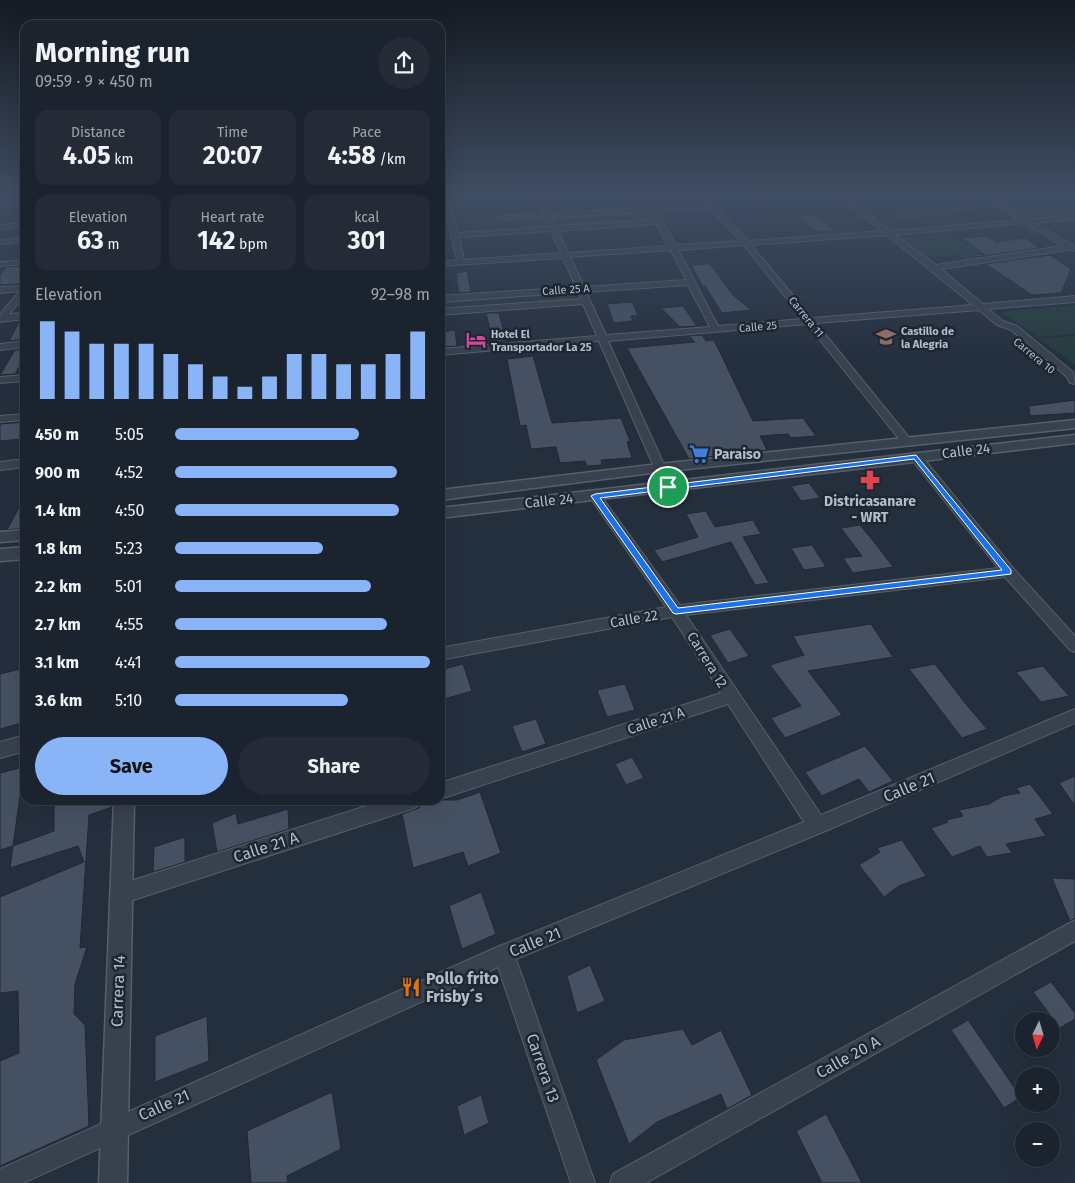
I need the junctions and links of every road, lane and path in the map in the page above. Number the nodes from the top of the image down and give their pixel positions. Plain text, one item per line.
1 (458, 250) edge
2 (563, 250) edge
3 (643, 250) edge
4 (674, 250) edge
5 (752, 250) edge
6 (912, 250) edge
7 (1064, 250) edge
8 (565, 256) junction
9 (20, 262) edge
10 (461, 262) junction
11 (0, 264) edge
12 (445, 264) edge
13 (934, 268) junction
14 (691, 282) junction
15 (20, 289) edge
16 (580, 289) junction
17 (0, 290) edge
18 (20, 295) edge
19 (445, 299) edge
20 (1075, 299) edge
21 (585, 301) junction
22 (982, 309) junction
23 (445, 312) edge
24 (20, 316) edge
25 (1, 318) edge
26 (810, 322) junction
27 (716, 330) junction
28 (602, 338) junction
29 (20, 344) edge
30 (0, 346) edge
31 (445, 352) edge
32 (20, 378) edge
33 (0, 380) edge
34 (1075, 382) edge
35 (20, 417) edge
36 (0, 419) edge
37 (1075, 424) edge
38 (1075, 439) edge
39 (907, 442) junction
40 (916, 457) junction
41 (20, 464) edge
42 (0, 466) edge
43 (659, 468) junction
44 (668, 487) junction
45 (445, 495) edge
46 (595, 496) junction
47 (445, 512) edge
48 (20, 535) edge
49 (0, 537) edge
50 (20, 553) edge
51 (0, 555) edge
52 (1008, 572) junction
53 (676, 611) junction
54 (1069, 630) edge
55 (1075, 646) edge
56 (445, 653) edge
57 (730, 697) junction
58 (1075, 716) edge
59 (20, 744) edge
60 (0, 750) edge
61 (445, 789) edge
62 (124, 805) edge
63 (397, 805) edge
64 (817, 826) junction
65 (121, 894) junction
66 (1075, 930) edge
67 (504, 954) junction
68 (114, 1128) junction
69 (0, 1181) edge
70 (113, 1183) edge
71 (583, 1183) edge
72 (622, 1183) edge

1 - 10 street
2 - 8 street
3 - 8 street
4 - 14 street
5 - 26 street, Carrera 11
6 - 13 street, Carrera 10
7 - 13 street
8 - 10 street
8 - 16 street
9 - 11 street
10 - 12 street
13 - 22 street, Carrera 10
14 - 16 street, Calle 25 A
14 - 27 street
15 - 17 street
16 - 19 street, Calle 25 A
16 - 21 street
18 - 25 street
20 - 22 street, Calle 25
21 - 23 street, Calle 25 A
21 - 28 street
22 - 26 street, Calle 25
22 - 34 street, Carrera 10
24 - 25 street
26 - 27 street, Calle 25
26 - 39 street, Carrera 11
27 - 28 street, Calle 25
28 - 31 street, Calle 25
28 - 43 street
29 - 30 street
32 - 33 street
35 - 36 street
37 - 39 street, Calle 24
38 - 40 street, Calle 24
39 - 43 street, Calle 24
40 - 44 street, Calle 24
40 - 52 street
41 - 42 street
43 - 44 street
43 - 45 street, Calle 24
44 - 46 street, Calle 24
46 - 47 street, Calle 24
46 - 53 street, Carrera 12
48 - 49 street
50 - 51 street
52 - 53 street, Calle 22
52 - 54 street
53 - 56 street, Calle 22
53 - 57 street, Carrera 12
54 - 55 street
57 - 61 street, Calle 21 A
57 - 64 street, Carrera 12
58 - 64 street, Calle 21
59 - 60 street
62 - 65 street, Carrera 14
63 - 65 street, Calle 21 A
64 - 67 street, Calle 21
65 - 68 street, Carrera 14
66 - 72 street, Calle 20 A
67 - 68 street, Calle 21
67 - 71 street, Carrera 13
68 - 69 street, Calle 21
68 - 70 street, Carrera 14

